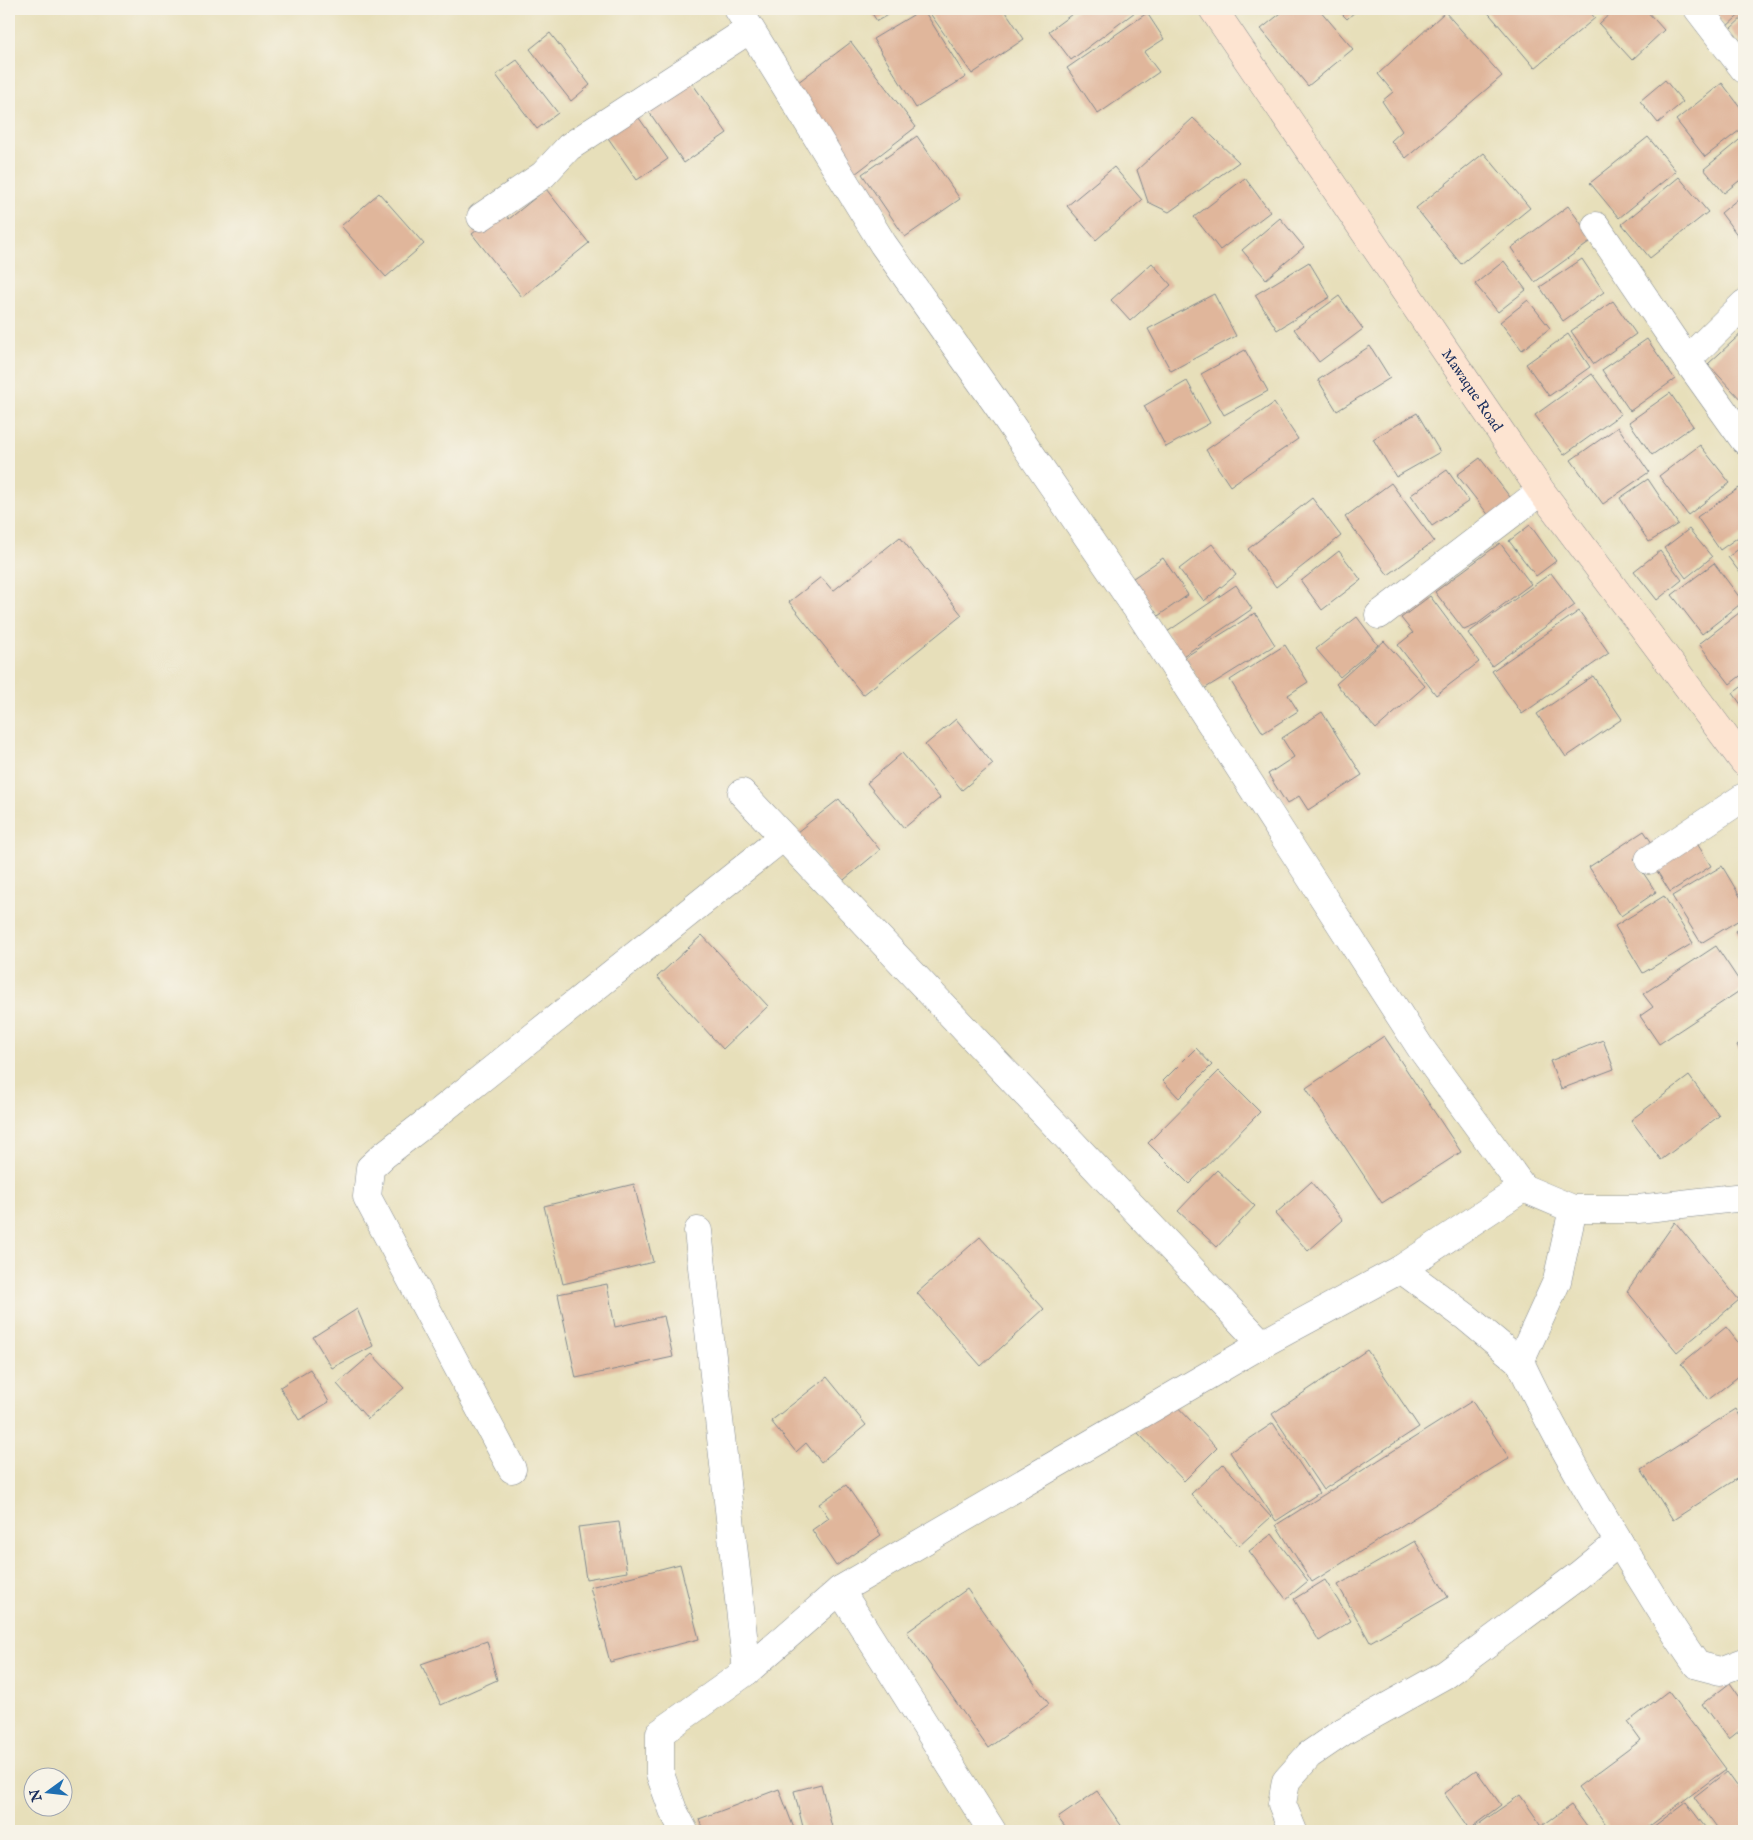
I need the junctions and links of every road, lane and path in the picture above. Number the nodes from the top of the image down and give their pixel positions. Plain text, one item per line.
1 (1213, 9) edge
2 (1698, 9) edge
3 (744, 19) edge
4 (1744, 69) edge
5 (481, 217) dead end
6 (1596, 226) dead end
7 (1744, 304) edge
8 (1687, 360) junction
9 (1744, 440) edge
10 (1541, 492) junction
11 (1379, 615) dead end
12 (1744, 762) edge
13 (742, 793) dead end
14 (1744, 797) edge
15 (783, 836) junction
16 (1649, 860) dead end
17 (1523, 1188) junction
18 (1744, 1197) edge
19 (1573, 1209) junction
20 (698, 1231) dead end
21 (1401, 1269) junction
22 (1262, 1344) junction
23 (1520, 1362) junction
24 (512, 1469) dead end
25 (1619, 1542) junction
26 (840, 1590) junction
27 (1744, 1662) edge
28 (747, 1671) junction
29 (684, 1831) edge
30 (992, 1831) edge
31 (1293, 1831) edge

1 - 10 main road, Mawaque Road
2 - 4 street
3 - 5 street
3 - 17 street
6 - 8 street
7 - 8 street
8 - 9 street
10 - 11 street
10 - 12 main road, Mawaque Road
13 - 15 street
14 - 16 street
15 - 22 street
15 - 24 street
17 - 19 street
17 - 21 street
18 - 19 street
19 - 23 street
20 - 28 street
21 - 22 street
21 - 23 street
22 - 26 street
23 - 25 street
25 - 27 street
25 - 31 street
26 - 28 street
26 - 30 street
28 - 29 street

